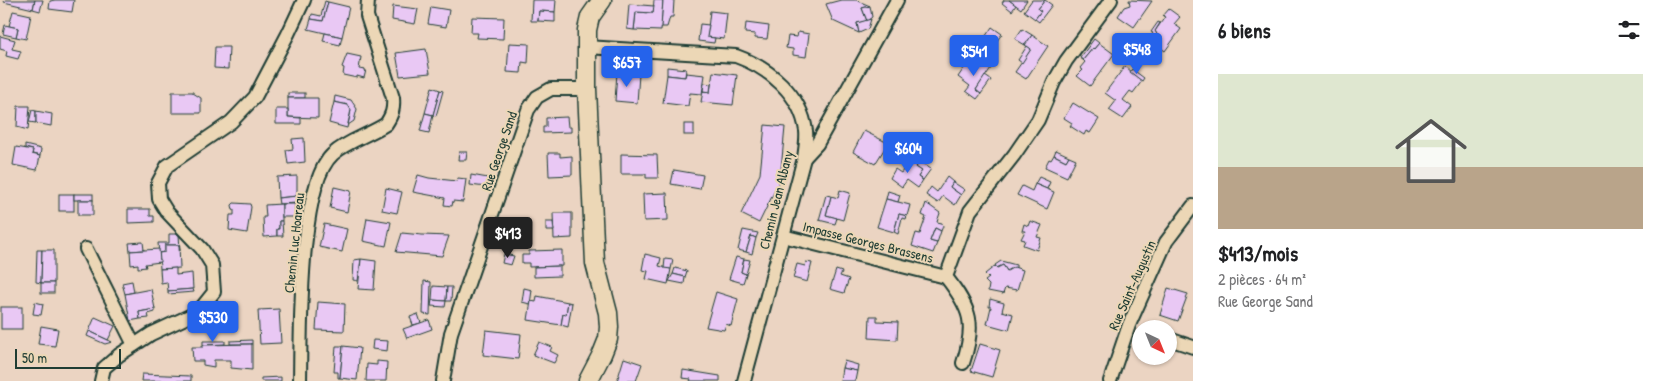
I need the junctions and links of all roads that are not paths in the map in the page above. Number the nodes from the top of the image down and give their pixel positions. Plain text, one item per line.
1 (304, 0) edge
2 (368, 0) edge
3 (602, 0) edge
4 (897, 0) edge
5 (1111, 0) edge
6 (586, 47) junction
7 (587, 89) junction
8 (804, 158) junction
9 (1193, 206) edge
10 (783, 236) junction
11 (86, 249) dead end
12 (946, 277) junction
13 (1138, 320) edge
14 (1132, 333) edge
15 (1178, 342) edge
16 (134, 345) junction
17 (1193, 347) edge
18 (963, 363) dead end
19 (102, 381) edge
20 (300, 381) edge
21 (443, 381) edge
22 (588, 381) edge
23 (744, 381) edge
24 (1110, 381) edge

1 - 16 street
2 - 20 street, Chemin Luc Hoareau
3 - 6 main road
4 - 8 street
5 - 12 street, Impasse Georges Brassens
6 - 7 main road
6 - 8 street, Chemin Jean Albany
7 - 21 street, Rue George Sand
7 - 22 main road
8 - 10 street, Chemin Jean Albany
9 - 13 street, Rue Saint-Augustin
10 - 12 street, Impasse Georges Brassens
10 - 23 street, Chemin Jean Albany
11 - 16 street
12 - 18 street, Impasse Georges Brassens
14 - 24 street, Rue Saint-Augustin
15 - 17 street
16 - 19 street

